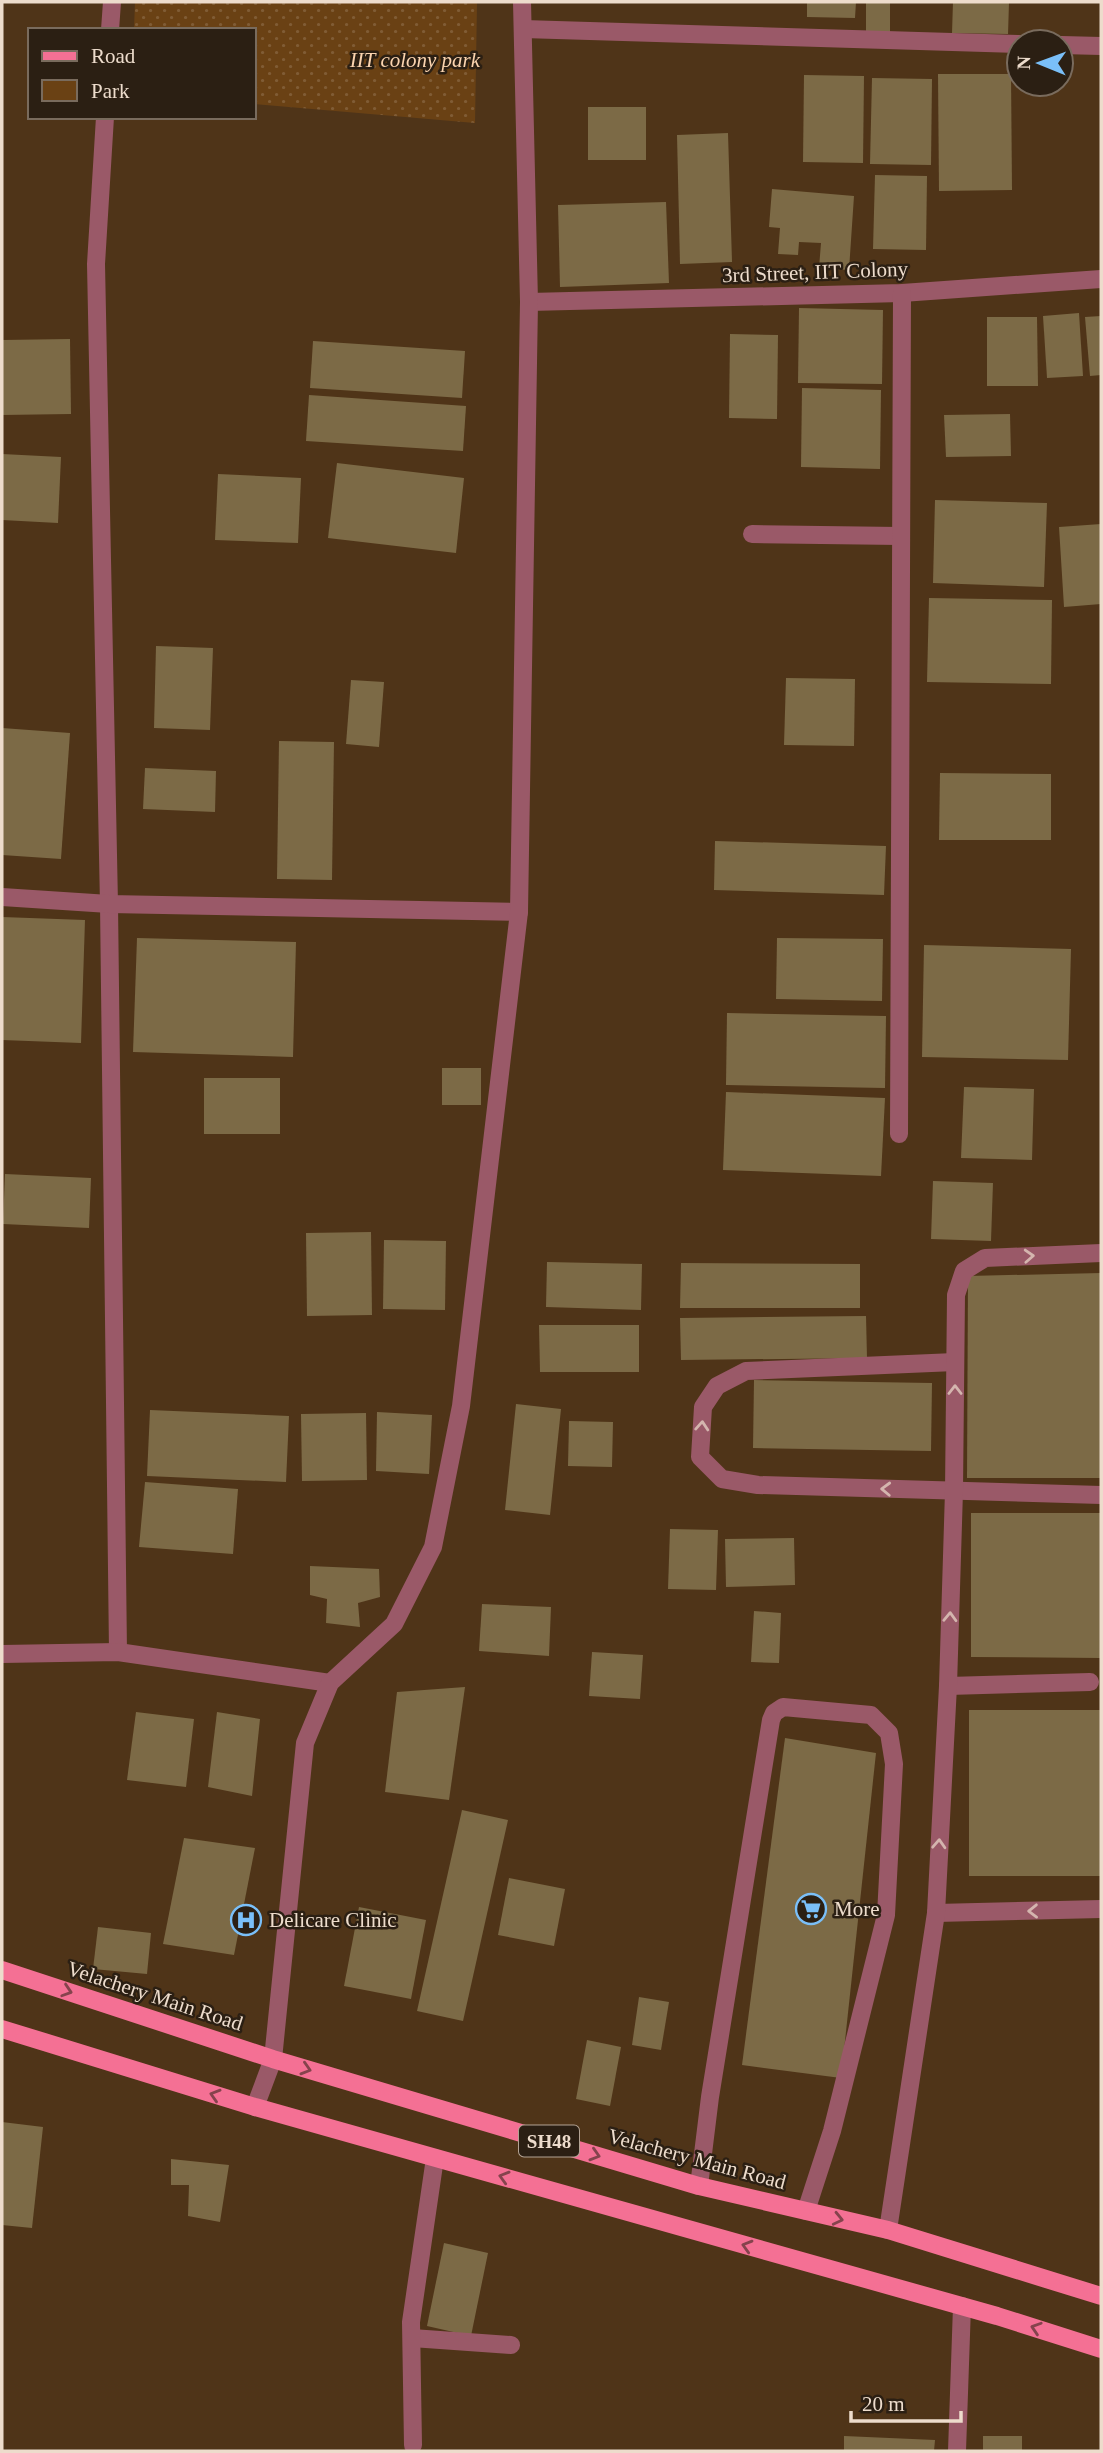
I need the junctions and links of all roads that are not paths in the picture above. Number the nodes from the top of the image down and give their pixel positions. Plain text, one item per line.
1 (112, 2) edge
2 (522, 2) edge
3 (110, 28) edge
4 (523, 29) junction
5 (1005, 44) edge
6 (1075, 45) edge
7 (1101, 46) edge
8 (105, 119) edge
9 (1101, 279) edge
10 (902, 293) junction
11 (529, 302) junction
12 (752, 534) dead end
13 (900, 536) junction
14 (2, 897) edge
15 (109, 904) junction
16 (519, 912) junction
17 (898, 1134) dead end
18 (1101, 1253) edge
19 (955, 1362) junction
20 (954, 1491) junction
21 (1101, 1495) edge
22 (118, 1652) junction
23 (2, 1654) edge
24 (1090, 1682) dead end
25 (330, 1683) junction
26 (948, 1686) junction
27 (1101, 1909) edge
28 (936, 1913) junction
29 (2, 1970) edge
30 (2, 2029) edge
31 (273, 2059) junction
32 (255, 2107) junction
33 (435, 2158) junction
34 (699, 2186) junction
35 (806, 2211) junction
36 (888, 2230) junction
37 (1101, 2296) edge
38 (962, 2306) junction
39 (412, 2338) junction
40 (511, 2345) dead end
41 (1101, 2349) edge
42 (414, 2445) dead end
43 (957, 2451) edge

1 - 3 street
2 - 4 street
4 - 5 street
4 - 11 street
6 - 7 street
8 - 15 street
9 - 10 street, 3rd Street, IIT Colony
10 - 11 street, 3rd Street, IIT Colony
10 - 13 street
11 - 16 street
12 - 13 street
13 - 17 street
14 - 15 street
15 - 16 street
15 - 22 street
16 - 25 street
19 -> 18 street
20 -> 19 street
20 -> 19 street
20 - 21 street
26 -> 20 street
22 - 23 street
22 - 25 street
24 - 26 street
25 - 31 street
28 -> 26 street
27 -> 28 street
28 - 36 street
29 -> 31 main road, Velachery Main Road / SH48
32 -> 30 main road, SH48
31 - 32 street
31 -> 34 main road, Velachery Main Road / SH48
32 - 33 main road, SH48
38 -> 33 main road, SH48
33 - 39 street
34 - 35 main road, Velachery Main Road / SH48
34 - 35 street
35 -> 36 main road, Velachery Main Road / SH48
36 - 37 main road, Velachery Main Road / SH48
41 -> 38 main road, SH48
38 - 43 street
39 - 40 street
39 - 42 street

